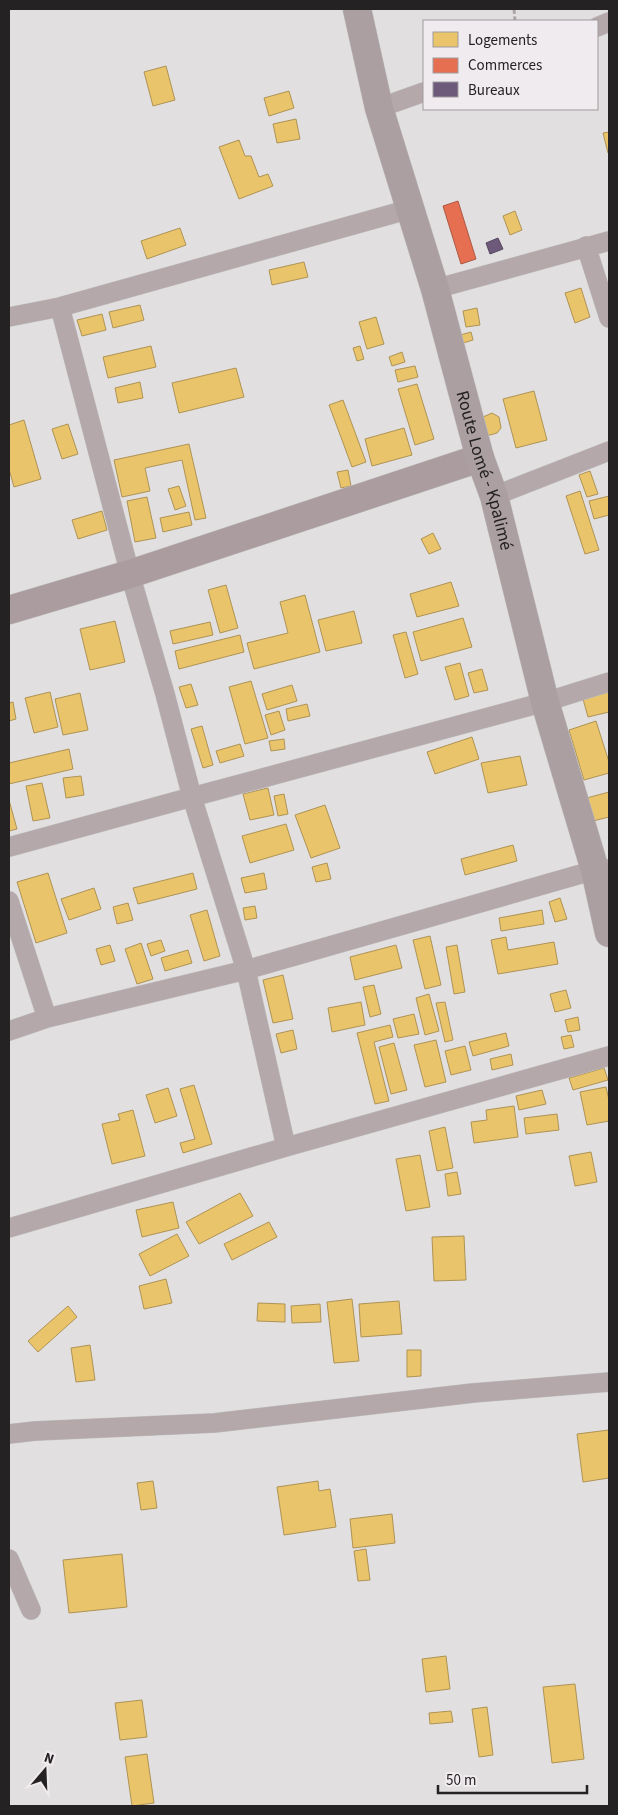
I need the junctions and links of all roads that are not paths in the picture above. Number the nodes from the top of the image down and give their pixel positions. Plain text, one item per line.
1 (357, 9) edge
2 (423, 92) edge
3 (379, 108) junction
4 (410, 209) junction
5 (609, 241) edge
6 (586, 246) junction
7 (436, 289) junction
8 (60, 306) junction
9 (9, 317) edge
10 (609, 318) edge
11 (609, 451) edge
12 (480, 458) junction
13 (494, 496) junction
14 (130, 574) junction
15 (9, 610) edge
16 (609, 682) edge
17 (545, 702) junction
18 (192, 796) junction
19 (9, 847) edge
20 (602, 869) edge
21 (9, 901) edge
22 (609, 933) edge
23 (246, 970) junction
24 (46, 1018) junction
25 (9, 1031) edge
26 (609, 1056) edge
27 (286, 1146) junction
28 (9, 1228) edge
29 (609, 1382) edge
30 (9, 1434) edge
31 (9, 1559) edge
32 (31, 1610) dead end

1 - 3 main road, Route Lomé - Kpalimé
2 - 3 street
3 - 4 main road, Route Lomé - Kpalimé
4 - 7 main road, Route Lomé - Kpalimé
4 - 8 street
5 - 6 street
6 - 7 street
6 - 10 street
7 - 12 main road, Route Lomé - Kpalimé
8 - 9 street
8 - 14 street
11 - 13 street
12 - 13 main road, Route Lomé - Kpalimé
12 - 14 street
13 - 17 main road, Route Lomé - Kpalimé
14 - 15 street
14 - 18 street
16 - 17 street
17 - 18 street
17 - 20 main road, Route Lomé - Kpalimé
18 - 19 street
18 - 23 street
20 - 22 main road, Route Lomé - Kpalimé
20 - 23 street
21 - 24 street
23 - 24 street
23 - 27 street
24 - 25 street
26 - 27 street
27 - 28 street
29 - 30 street
31 - 32 street

